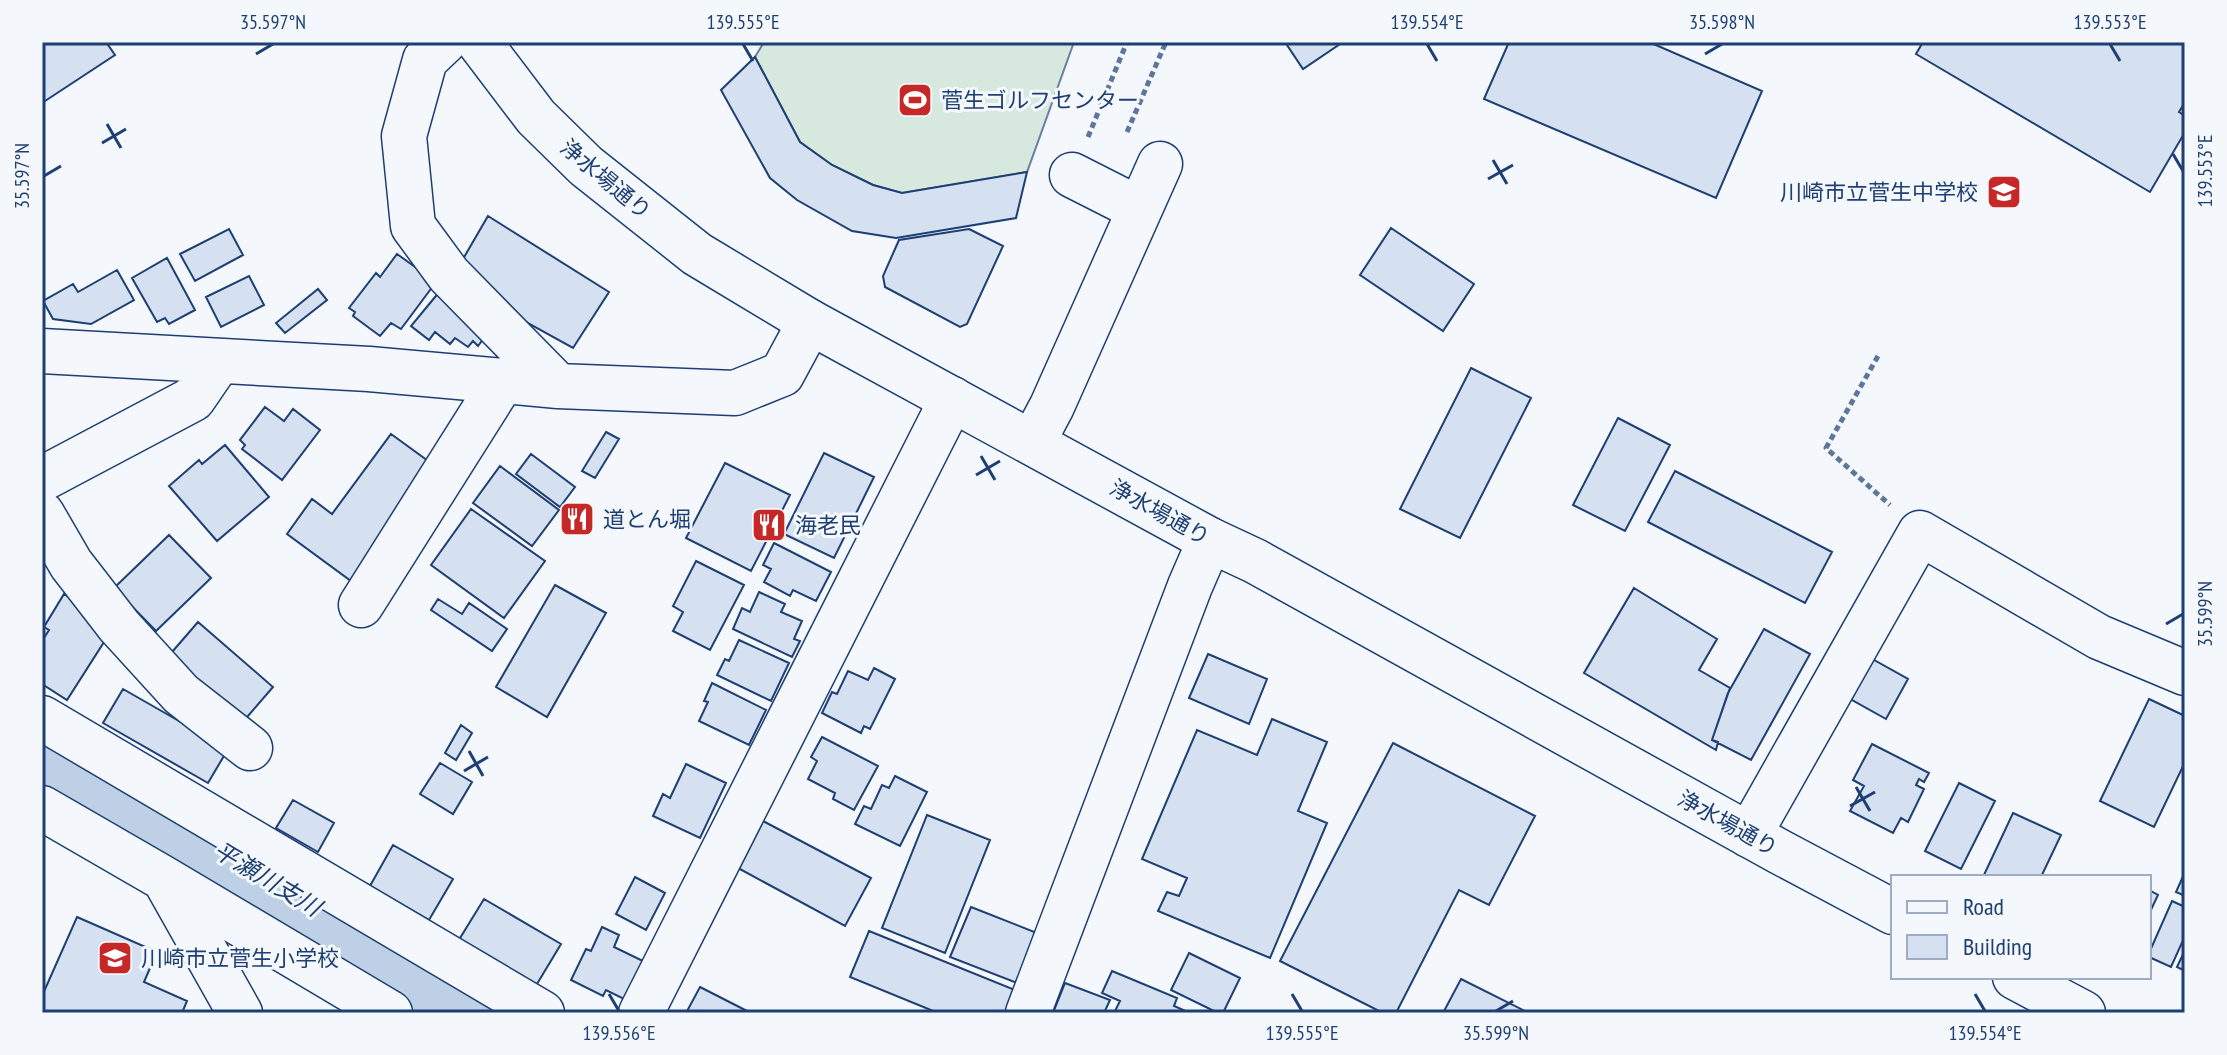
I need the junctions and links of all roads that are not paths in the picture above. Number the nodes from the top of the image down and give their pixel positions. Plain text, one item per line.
1 (444, 42) edge
2 (479, 42) edge
3 (1160, 164) dead end
4 (1072, 175) road end
5 (1139, 209) junction
6 (810, 322) junction
7 (42, 351) edge
8 (219, 361) junction
9 (503, 380) junction
10 (558, 386) junction
11 (952, 399) junction
12 (1033, 442) junction
13 (43, 485) edge
14 (1210, 540) junction
15 (361, 605) dead end
16 (2185, 673) edge
17 (42, 718) edge
18 (250, 748) dead end
19 (42, 808) edge
20 (1749, 835) junction
21 (163, 878) junction
22 (1891, 911) edge
23 (2019, 979) edge
24 (240, 1013) edge
25 (390, 1013) edge
26 (542, 1013) edge
27 (641, 1013) edge
28 (1028, 1013) edge
29 (2083, 1013) edge

1 - 10 street
2 - 6 street, 浄水場通り
3 - 5 street
4 - 5 street
5 - 12 street
6 - 10 street
6 - 11 street, 浄水場通り
7 - 8 street
8 - 9 street
8 - 13 street
9 - 10 street
9 - 15 street
11 - 12 street, 浄水場通り
11 - 27 street
12 - 14 street, 浄水場通り
13 - 18 street
14 - 20 street, 浄水場通り
14 - 28 street
16 - 20 street
17 - 26 street
19 - 21 street
20 - 22 street, 浄水場通り
21 - 24 street
21 - 25 street
23 - 29 street

